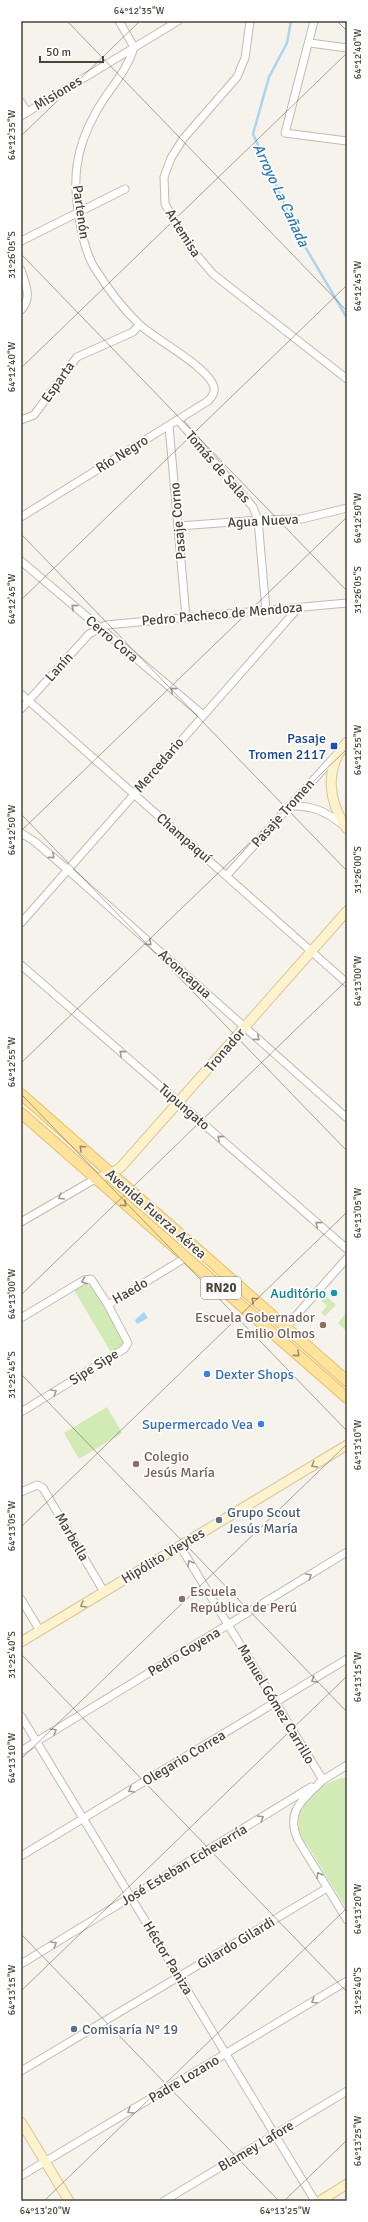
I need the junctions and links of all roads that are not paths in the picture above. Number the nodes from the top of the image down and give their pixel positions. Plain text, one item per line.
1 (119, 21) edge
2 (178, 21) edge
3 (250, 21) edge
4 (314, 21) edge
5 (310, 44) junction
6 (134, 47) junction
7 (347, 48) edge
8 (21, 102) edge
9 (24, 114) edge
10 (347, 141) edge
11 (125, 189) dead end
12 (79, 212) junction
13 (21, 241) edge
14 (21, 270) edge
15 (21, 310) edge
16 (139, 325) junction
17 (347, 379) edge
18 (214, 385) joint
19 (21, 420) edge
20 (178, 420) junction
21 (169, 426) junction
22 (347, 508) edge
23 (21, 517) edge
24 (258, 520) junction
25 (178, 526) junction
26 (21, 562) edge
27 (347, 603) edge
28 (298, 608) junction
29 (266, 610) junction
30 (186, 617) junction
31 (98, 627) junction
32 (21, 694) edge
33 (28, 701) junction
34 (21, 709) edge
35 (203, 715) junction
36 (347, 742) edge
37 (340, 751) junction
38 (134, 794) junction
39 (289, 806) junction
40 (346, 827) edge
41 (21, 833) edge
42 (68, 870) junction
43 (227, 875) junction
44 (347, 911) edge
45 (21, 923) edge
46 (312, 951) junction
47 (21, 965) edge
48 (347, 983) edge
49 (244, 1028) junction
50 (21, 1094) edge
51 (179, 1102) junction
52 (21, 1113) edge
53 (347, 1118) edge
54 (111, 1174) junction
55 (95, 1178) junction
56 (21, 1222) edge
57 (347, 1249) edge
58 (185, 1258) junction
59 (347, 1258) edge
60 (108, 1305) junction
61 (21, 1318) edge
62 (286, 1327) junction
63 (347, 1381) edge
64 (347, 1398) edge
65 (21, 1412) edge
66 (347, 1445) edge
67 (21, 1492) edge
68 (180, 1546) junction
69 (347, 1552) edge
70 (104, 1592) junction
71 (21, 1599) edge
72 (228, 1625) junction
73 (40, 1631) junction
74 (21, 1642) edge
75 (347, 1659) edge
76 (276, 1703) junction
77 (21, 1716) edge
78 (37, 1741) junction
79 (21, 1751) edge
80 (347, 1765) edge
81 (347, 1772) edge
82 (323, 1780) junction
83 (83, 1819) junction
84 (21, 1856) edge
85 (327, 1888) junction
86 (131, 1897) junction
87 (347, 1920) edge
88 (21, 1964) edge
89 (179, 1977) junction
90 (347, 1981) edge
91 (226, 2054) junction
92 (21, 2071) edge
93 (347, 2091) edge
94 (21, 2122) edge
95 (275, 2134) junction
96 (45, 2162) junction
97 (21, 2176) edge
98 (347, 2184) edge
99 (69, 2201) edge
100 (164, 2201) edge
101 (315, 2201) edge
102 (320, 2201) edge

1 - 6 street
2 - 6 street, Misiones
3 - 17 street, Artemisa
4 - 5 street
5 - 7 street
5 - 10 street
6 - 9 street, Misiones
6 - 12 street, Partenón
8 - 9 street
11 - 12 street
12 - 13 street
12 - 16 street, Partenón
14 - 15 street
16 - 18 street, Partenón
16 - 19 street, Esparta
18 - 20 street, Río Negro
20 - 21 street, Río Negro
20 - 24 street, Tomás de Salas
21 - 23 street, Río Negro
21 - 25 street, Pasaje Corno
22 - 24 street, Agua Nueva
24 - 25 street, Agua Nueva
24 - 29 street, Tomás de Salas
25 - 30 street, Pasaje Corno
31 -> 26 street, Cerro Cora
27 - 28 street, Pedro Pacheco de Mendoza
28 - 29 street, Pedro Pacheco de Mendoza
28 - 35 street, Mercedario
29 - 30 street, Pedro Pacheco de Mendoza
30 - 31 street, Pedro Pacheco de Mendoza
31 - 33 street, Lanín
35 -> 31 street, Cerro Cora
32 - 33 street, Champaquí
33 - 34 street, Lanín
33 - 38 street, Champaquí
35 - 38 street, Mercedario
36 - 37 main road
37 - 39 street, Pasaje Tromen
37 - 40 main road
38 - 42 street, Mercedario
38 - 43 street, Champaquí
39 - 40 street
39 - 43 street, Pasaje Tromen
41 -> 42 street, Aconcagua
42 - 45 street, Mercedario
42 -> 49 street, Aconcagua
43 - 46 street, Champaquí
44 - 46 main road, Tronador
46 - 48 street, Champaquí
46 - 49 main road, Tronador
51 -> 47 street, Tupungato
49 - 51 main road, Tronador
49 -> 53 street, Aconcagua
54 -> 50 main road, Avenida Fuerza Aérea / RN20
51 - 54 main road, Tronador
57 -> 51 street, Tupungato
52 - 55 main road, Avenida Fuerza Aérea / RN20
54 - 55 main road, Tronador
62 -> 54 main road, Avenida Fuerza Aérea / RN20
55 -> 56 street
55 -> 58 main road, Avenida Fuerza Aérea / RN20
58 - 60 street, Haedo
58 -> 64 main road, Avenida Fuerza Aérea / RN20
59 - 62 street
60 -> 61 street, Haedo
65 -> 60 street, Sipe Sipe
62 - 63 main road, Avenida Fuerza Aérea / RN20
66 -> 68 main road, Hipólito Vieytes
67 - 70 street, Marbella
68 - 70 main road, Hipólito Vieytes
72 -> 68 street, Manuel Gómez Carrillo
72 -> 69 street, Pedro Goyena
70 -> 73 main road, Hipólito Vieytes
71 - 73 street
72 - 76 street, Manuel Gómez Carrillo
78 -> 72 street, Pedro Goyena
73 - 74 main road, Hipólito Vieytes
75 -> 76 street, Olegario Correa
76 - 82 street, Manuel Gómez Carrillo
76 -> 83 street, Olegario Correa
77 - 78 street, Héctor Paniza
78 - 79 street, Pedro Goyena
78 - 83 street, Héctor Paniza
80 - 82 street, José Esteban Echeverría
81 - 82 street, Manuel Gómez Carrillo
85 -> 82 street, Manuel Gómez Carrillo
86 -> 82 street, José Esteban Echeverría
83 - 84 street, Olegario Correa
83 - 86 street, Héctor Paniza
85 - 87 street, Manuel Gómez Carrillo
85 - 89 street, Gilardo Gilardi
88 -> 86 street, José Esteban Echeverría
86 - 89 street, Héctor Paniza
89 - 91 street, Héctor Paniza
89 - 92 street, Gilardo Gilardi
90 -> 91 street, Padre Lozano
91 - 95 street, Héctor Paniza
91 -> 96 street, Padre Lozano
93 - 95 street, Blamey Lafore
94 - 96 main road
95 - 100 street, Blamey Lafore
95 - 101 street, Héctor Paniza
96 - 97 street, Padre Lozano
96 - 99 main road
98 - 102 main road

